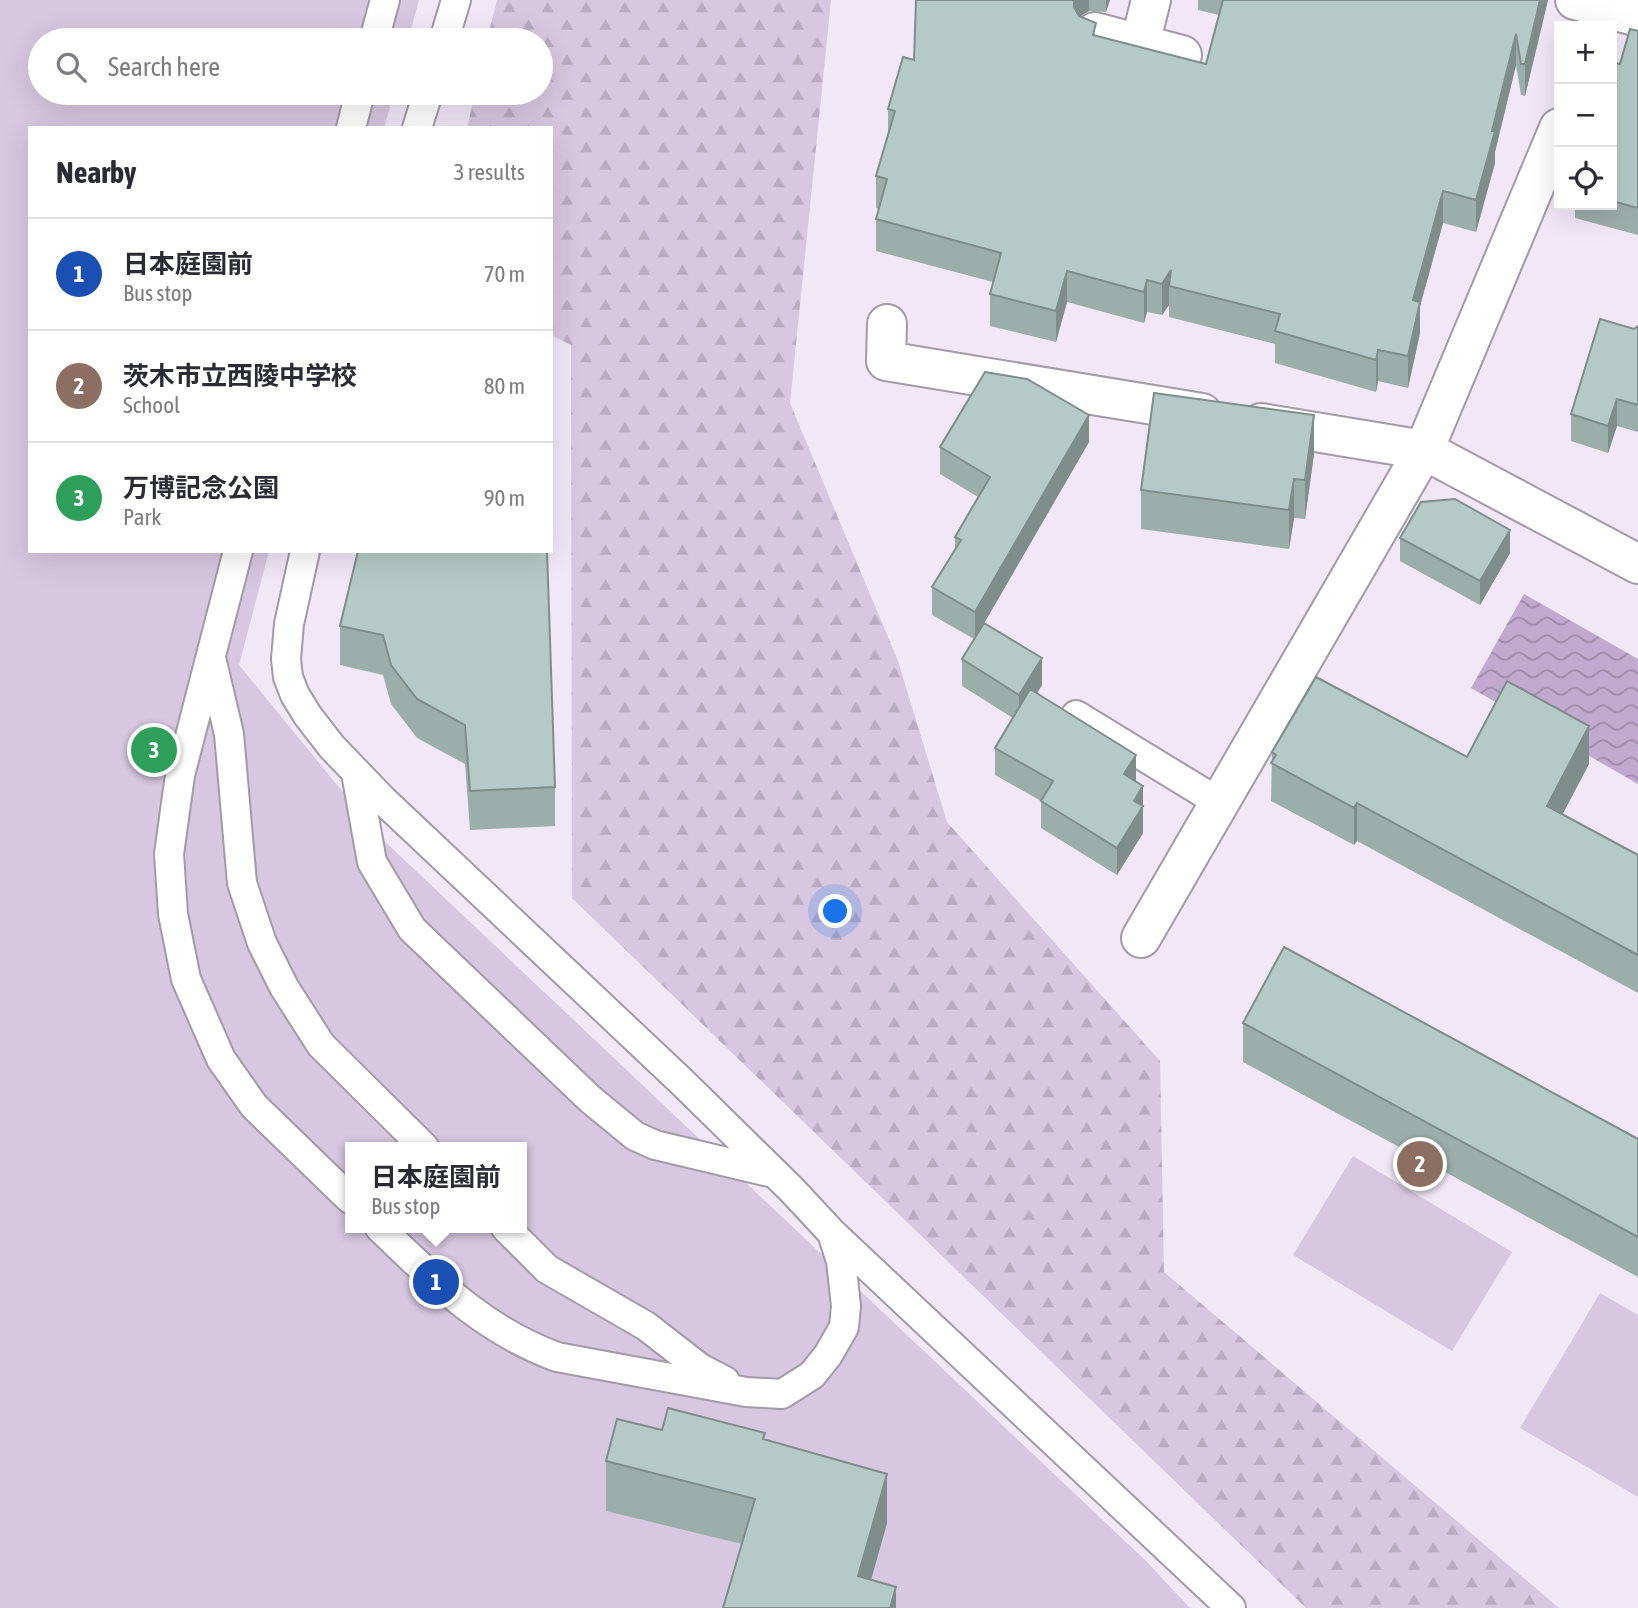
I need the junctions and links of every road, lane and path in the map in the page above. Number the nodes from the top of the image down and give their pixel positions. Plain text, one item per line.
1 (384, 0) edge
2 (456, 0) edge
3 (1151, 0) edge
4 (377, 28) edge
5 (448, 28) edge
6 (1095, 32) edge
7 (1139, 44) junction
8 (1181, 55) edge
9 (357, 105) edge
10 (424, 105) edge
11 (352, 126) edge
12 (418, 126) edge
13 (1554, 140) edge
14 (887, 324) dead end
15 (1424, 450) junction
16 (237, 553) edge
17 (305, 553) edge
18 (1638, 564) edge
19 (210, 657) junction
20 (1076, 715) edge
21 (356, 773) junction
22 (1220, 803) junction
23 (1141, 938) dead end
24 (419, 1142) edge
25 (774, 1173) junction
26 (345, 1194) edge
27 (385, 1233) edge
28 (511, 1233) edge
29 (832, 1233) junction
30 (746, 1392) junction
31 (1231, 1608) edge

1 - 4 lane
2 - 5 lane
3 - 7 street
6 - 7 street
7 - 8 street
9 - 11 lane
10 - 12 lane
13 - 15 street
14 - 15 street
15 - 18 street
15 - 22 street
16 - 19 lane
17 - 21 lane
19 - 24 lane
19 - 26 lane
20 - 22 lane
21 - 25 lane
21 - 25 lane
22 - 23 street
25 - 29 lane
27 - 30 lane
28 - 30 lane
29 - 30 lane
29 - 31 lane

